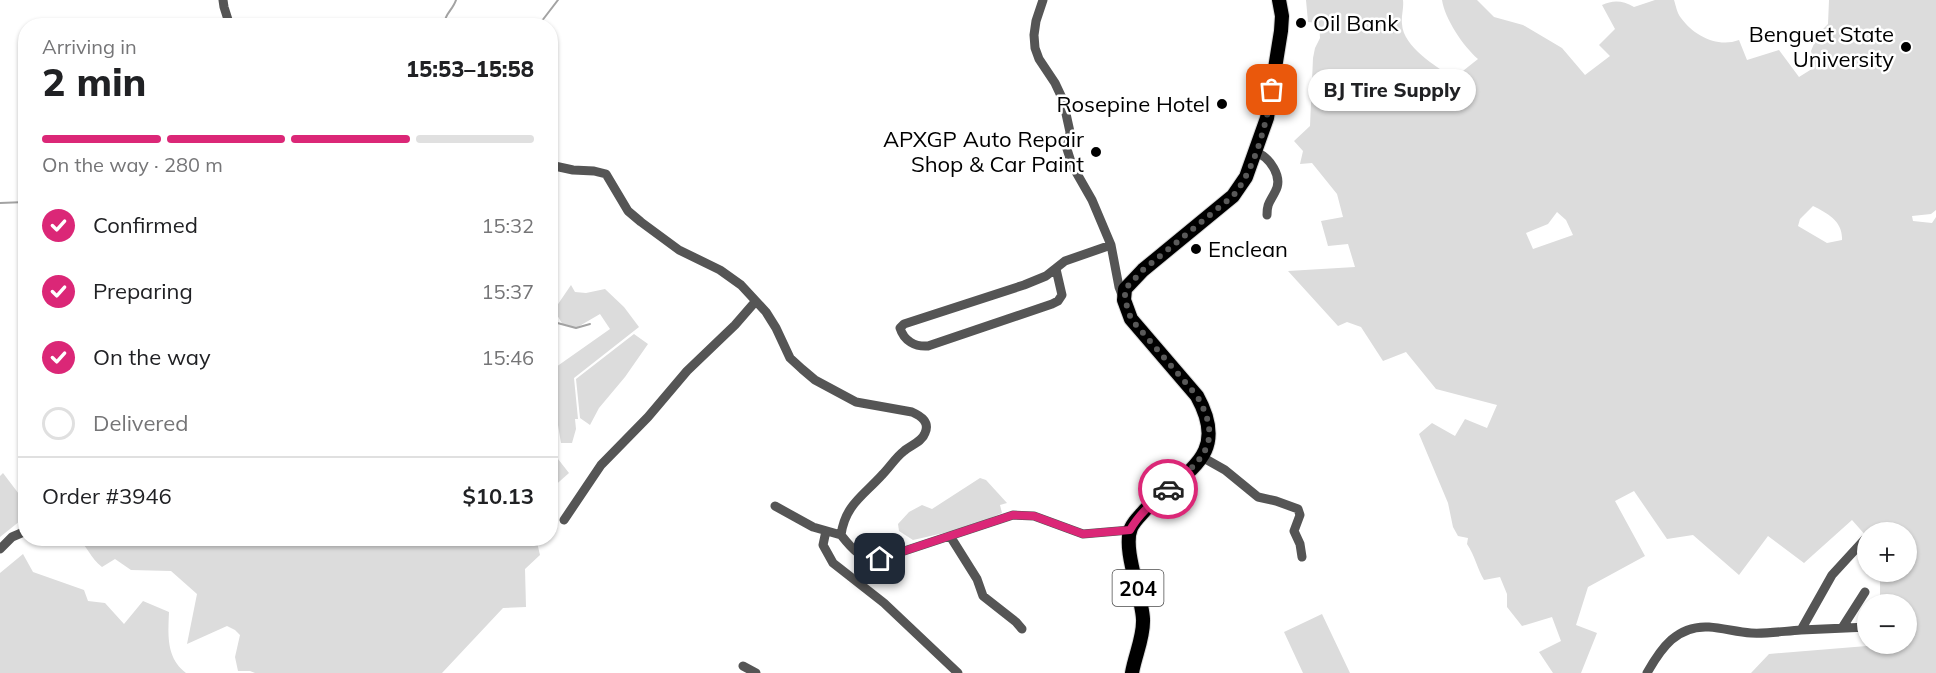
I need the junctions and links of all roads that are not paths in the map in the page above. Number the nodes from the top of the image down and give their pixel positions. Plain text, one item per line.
1 (223, 0) edge
2 (1043, 0) edge
3 (1279, 0) edge
4 (227, 18) edge
5 (1255, 152) junction
6 (558, 167) edge
7 (1267, 215) dead end
8 (1111, 245) junction
9 (1056, 269) junction
10 (1125, 300) junction
11 (754, 302) junction
12 (1202, 457) junction
13 (775, 506) dead end
14 (564, 520) dead end
15 (1130, 530) junction
16 (826, 531) junction
17 (18, 534) edge
18 (841, 535) junction
19 (950, 536) junction
20 (1857, 548) edge
21 (0, 549) edge
22 (1302, 557) dead end
23 (1865, 592) dead end
24 (1857, 627) edge
25 (1842, 628) junction
26 (1022, 629) dead end
27 (1801, 630) junction
28 (743, 666) dead end
29 (756, 673) edge
30 (958, 673) edge
31 (1132, 673) edge
32 (1647, 673) edge

1 - 4 street
2 - 8 street
3 - 5 highway
5 - 7 street
5 - 10 highway
6 - 11 street
8 - 9 street
8 - 10 street
9 - 9 street
10 - 12 highway
11 - 14 street
11 - 18 street
12 - 15 highway
12 - 22 street
13 - 16 street
15 - 19 street
15 - 31 highway, 204
16 - 18 street
16 - 30 street
17 - 21 street
18 - 19 street
19 - 26 street
20 - 27 street
23 - 25 street
24 - 25 street
25 - 27 street
27 - 32 street
28 - 29 street

